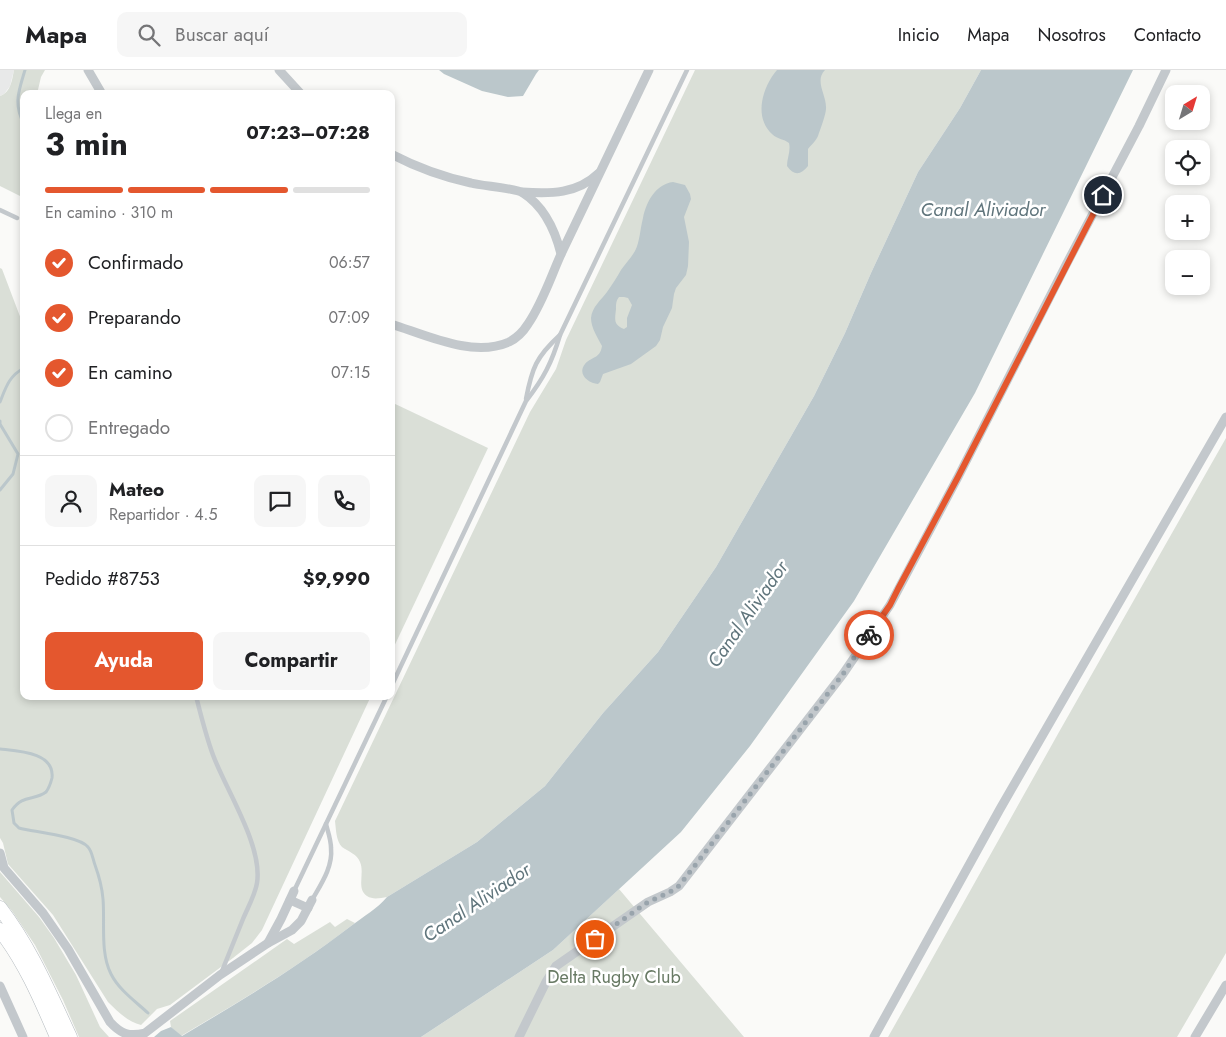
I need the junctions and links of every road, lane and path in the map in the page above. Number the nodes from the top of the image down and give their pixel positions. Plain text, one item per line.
1 (88, 70) edge
2 (279, 70) edge
3 (649, 70) edge
4 (687, 70) edge
5 (1166, 70) edge
6 (100, 90) edge
7 (297, 90) edge
8 (395, 156) edge
9 (602, 170) junction
10 (522, 192) junction
11 (0, 210) edge
12 (18, 218) dead end
13 (562, 254) junction
14 (395, 325) edge
15 (560, 335) junction
16 (526, 401) junction
17 (1226, 417) edge
18 (395, 679) edge
19 (197, 700) edge
20 (385, 700) edge
21 (326, 824) junction
22 (0, 853) edge
23 (2, 866) edge
24 (294, 891) joint
25 (290, 900) junction
26 (310, 904) junction
27 (0, 908) edge
28 (0, 930) edge
29 (268, 943) junction
30 (220, 975) junction
31 (1226, 985) edge
32 (0, 986) edge
33 (23, 1037) edge
34 (57, 1037) edge
35 (70, 1037) edge
36 (518, 1037) edge
37 (874, 1037) edge
38 (1195, 1037) edge

1 - 6 street
2 - 7 street
3 - 9 street
4 - 15 lane
5 - 36 street
8 - 10 street
9 - 10 street
9 - 13 street
10 - 13 street
11 - 12 lane
13 - 14 street
15 - 16 lane
15 - 16 lane
16 - 18 lane
17 - 37 street
19 - 30 lane
20 - 21 lane
21 - 24 lane
21 - 26 lane
22 - 23 street
23 - 30 street
24 - 25 street
25 - 26 street
25 - 29 street
26 - 29 street
27 - 35 main road
28 - 34 main road
29 - 30 street
31 - 38 street
32 - 33 street

